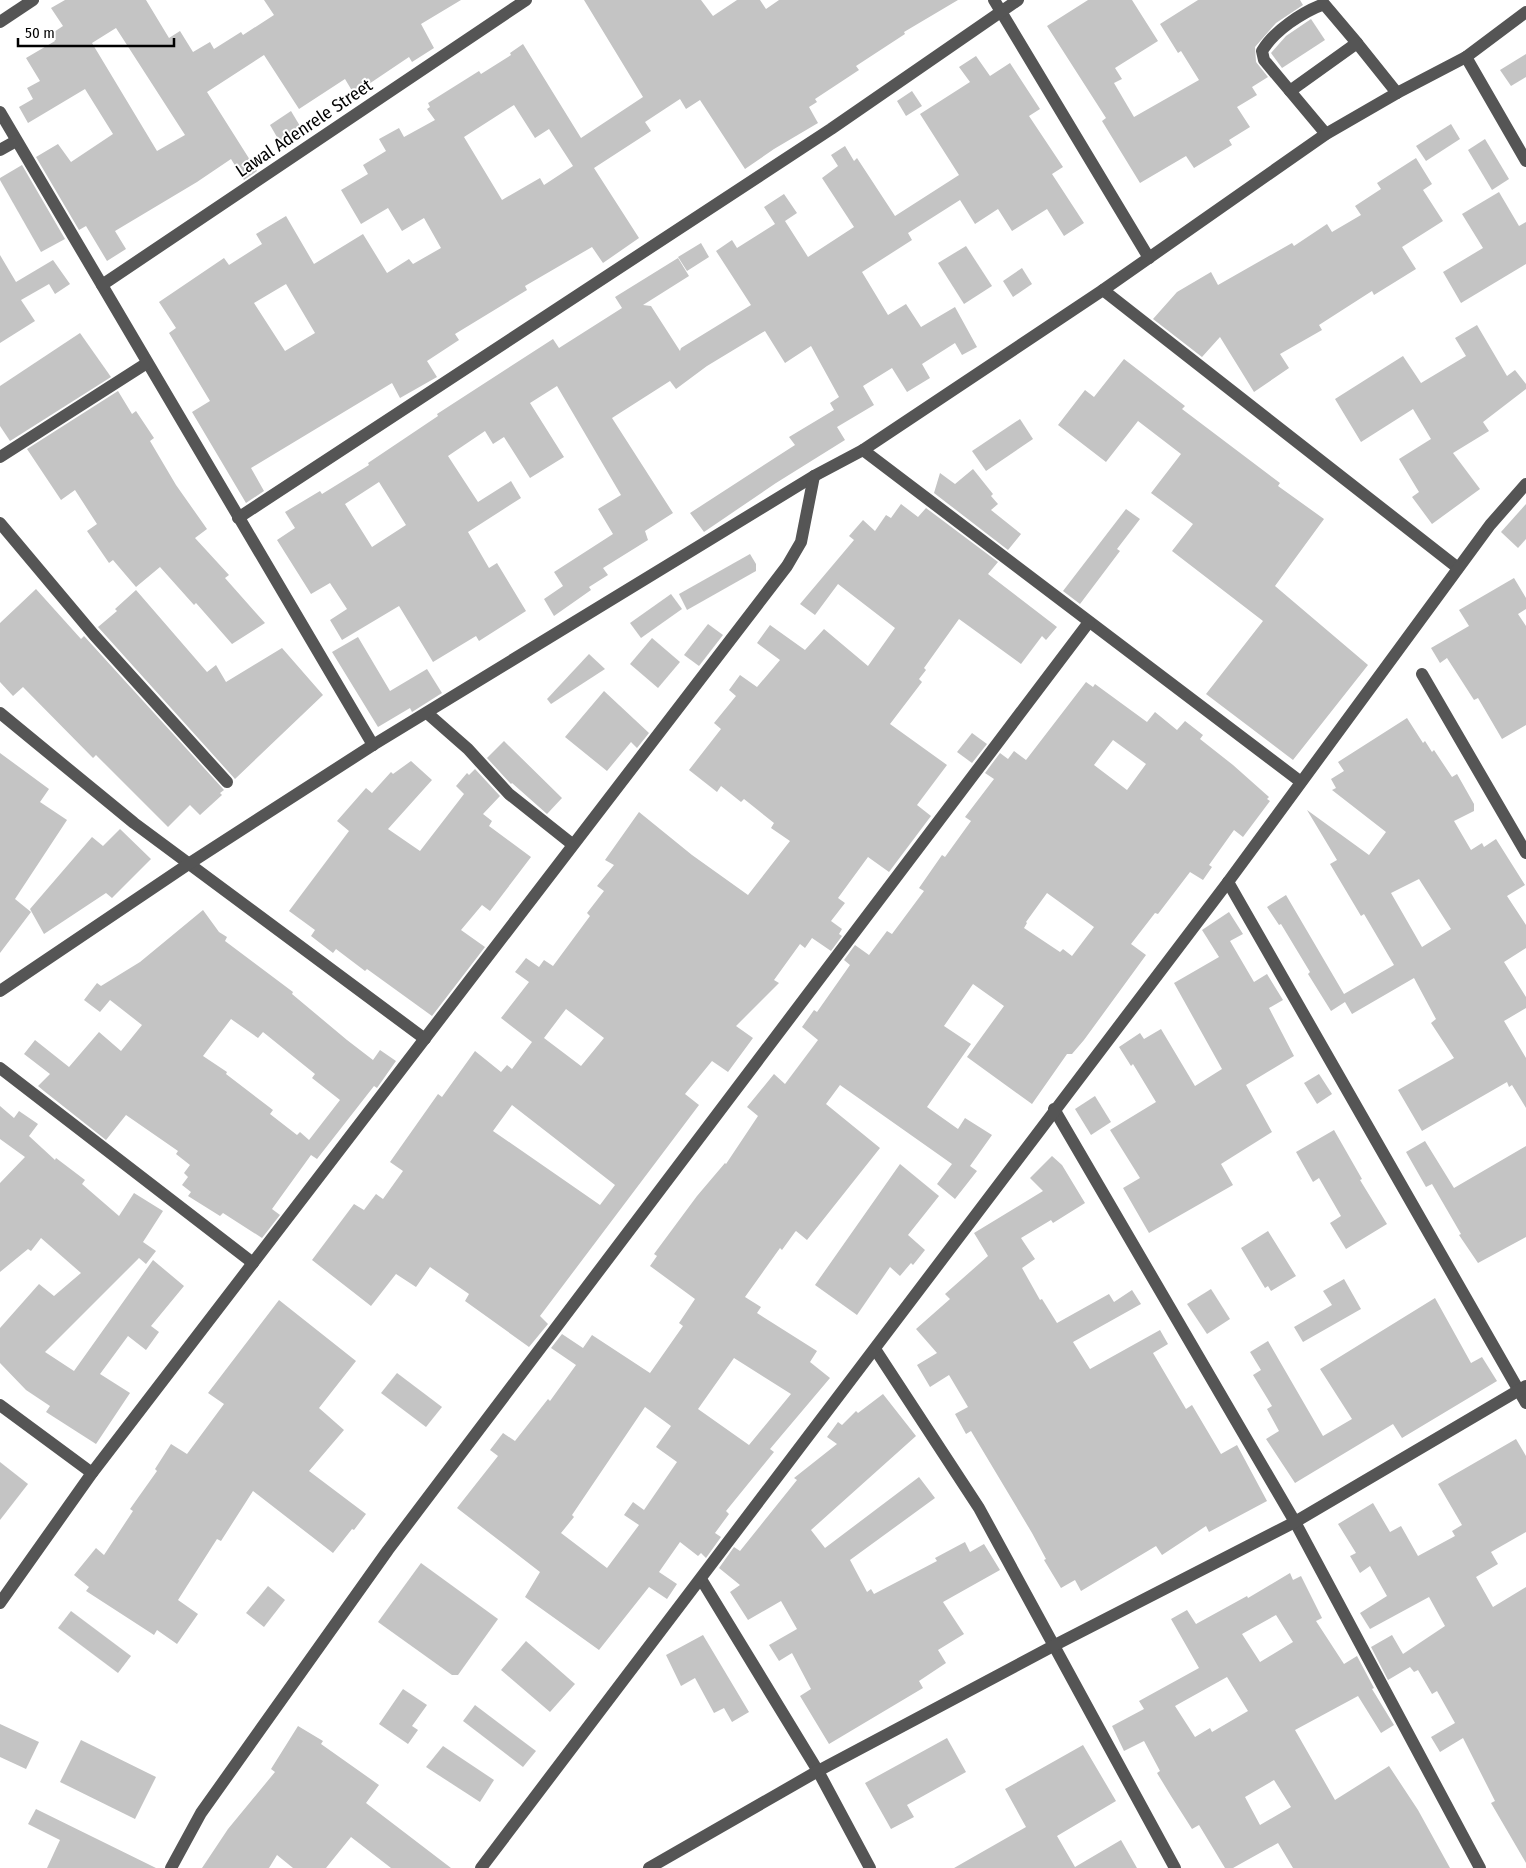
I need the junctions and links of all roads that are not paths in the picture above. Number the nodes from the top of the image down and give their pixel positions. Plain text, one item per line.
1 (33, 0) edge
2 (526, 0) edge
3 (994, 0) edge
4 (1018, 0) edge
5 (1001, 12) junction
6 (1526, 12) edge
7 (0, 22) edge
8 (1357, 43) junction
9 (1466, 57) junction
10 (1290, 91) junction
11 (1397, 93) junction
12 (0, 112) edge
13 (1326, 134) junction
14 (16, 141) junction
15 (0, 150) edge
16 (1526, 161) edge
17 (1149, 258) junction
18 (102, 285) junction
19 (1103, 290) junction
20 (147, 363) junction
21 (863, 450) junction
22 (0, 457) edge
23 (814, 476) junction
24 (1526, 484) edge
25 (238, 518) junction
26 (0, 524) edge
27 (1458, 568) junction
28 (1089, 622) junction
29 (1422, 674) dead end
30 (0, 713) edge
31 (427, 713) junction
32 (374, 745) junction
33 (227, 782) dead end
34 (1301, 782) junction
35 (572, 844) junction
36 (1526, 853) edge
37 (190, 863) junction
38 (1228, 882) junction
39 (0, 991) edge
40 (424, 1039) junction
41 (0, 1068) edge
42 (1054, 1110) junction
43 (253, 1263) junction
44 (875, 1349) junction
45 (1523, 1389) edge
46 (1526, 1403) edge
47 (0, 1405) edge
48 (92, 1474) junction
49 (1295, 1522) junction
50 (701, 1579) junction
51 (0, 1604) edge
52 (1055, 1645) junction
53 (818, 1771) junction
54 (171, 1868) edge
55 (481, 1868) edge
56 (649, 1868) edge
57 (870, 1868) edge
58 (1175, 1868) edge
59 (1480, 1868) edge

1 - 7 street
2 - 18 street, Lawal Adenrele Street
3 - 5 street
4 - 5 street
5 - 17 street
5 - 25 street
6 - 9 street
8 - 10 street
8 - 10 street
8 - 11 street
9 - 11 street
9 - 16 street
10 - 13 street
11 - 13 street
12 - 14 street
13 - 17 street
14 - 15 street
14 - 18 street
17 - 19 street
18 - 20 street
19 - 21 street
19 - 27 street
20 - 22 street
20 - 25 street
21 - 23 street
21 - 28 street
23 - 31 street
23 - 35 street
24 - 27 street
25 - 32 street
26 - 33 street
27 - 34 street
28 - 34 street
28 - 54 street
29 - 36 street
30 - 37 street
31 - 32 street
31 - 35 street
32 - 37 street
34 - 38 street
35 - 40 street
37 - 39 street
37 - 40 street
38 - 42 street
38 - 45 street
40 - 43 street
41 - 43 street
42 - 44 street
42 - 49 street
43 - 48 street
44 - 50 street
44 - 52 street
45 - 46 street
45 - 49 street
47 - 48 street
48 - 51 street
49 - 52 street
49 - 59 street
50 - 53 street
50 - 55 street
52 - 53 street
52 - 58 street
53 - 56 street
53 - 57 street

